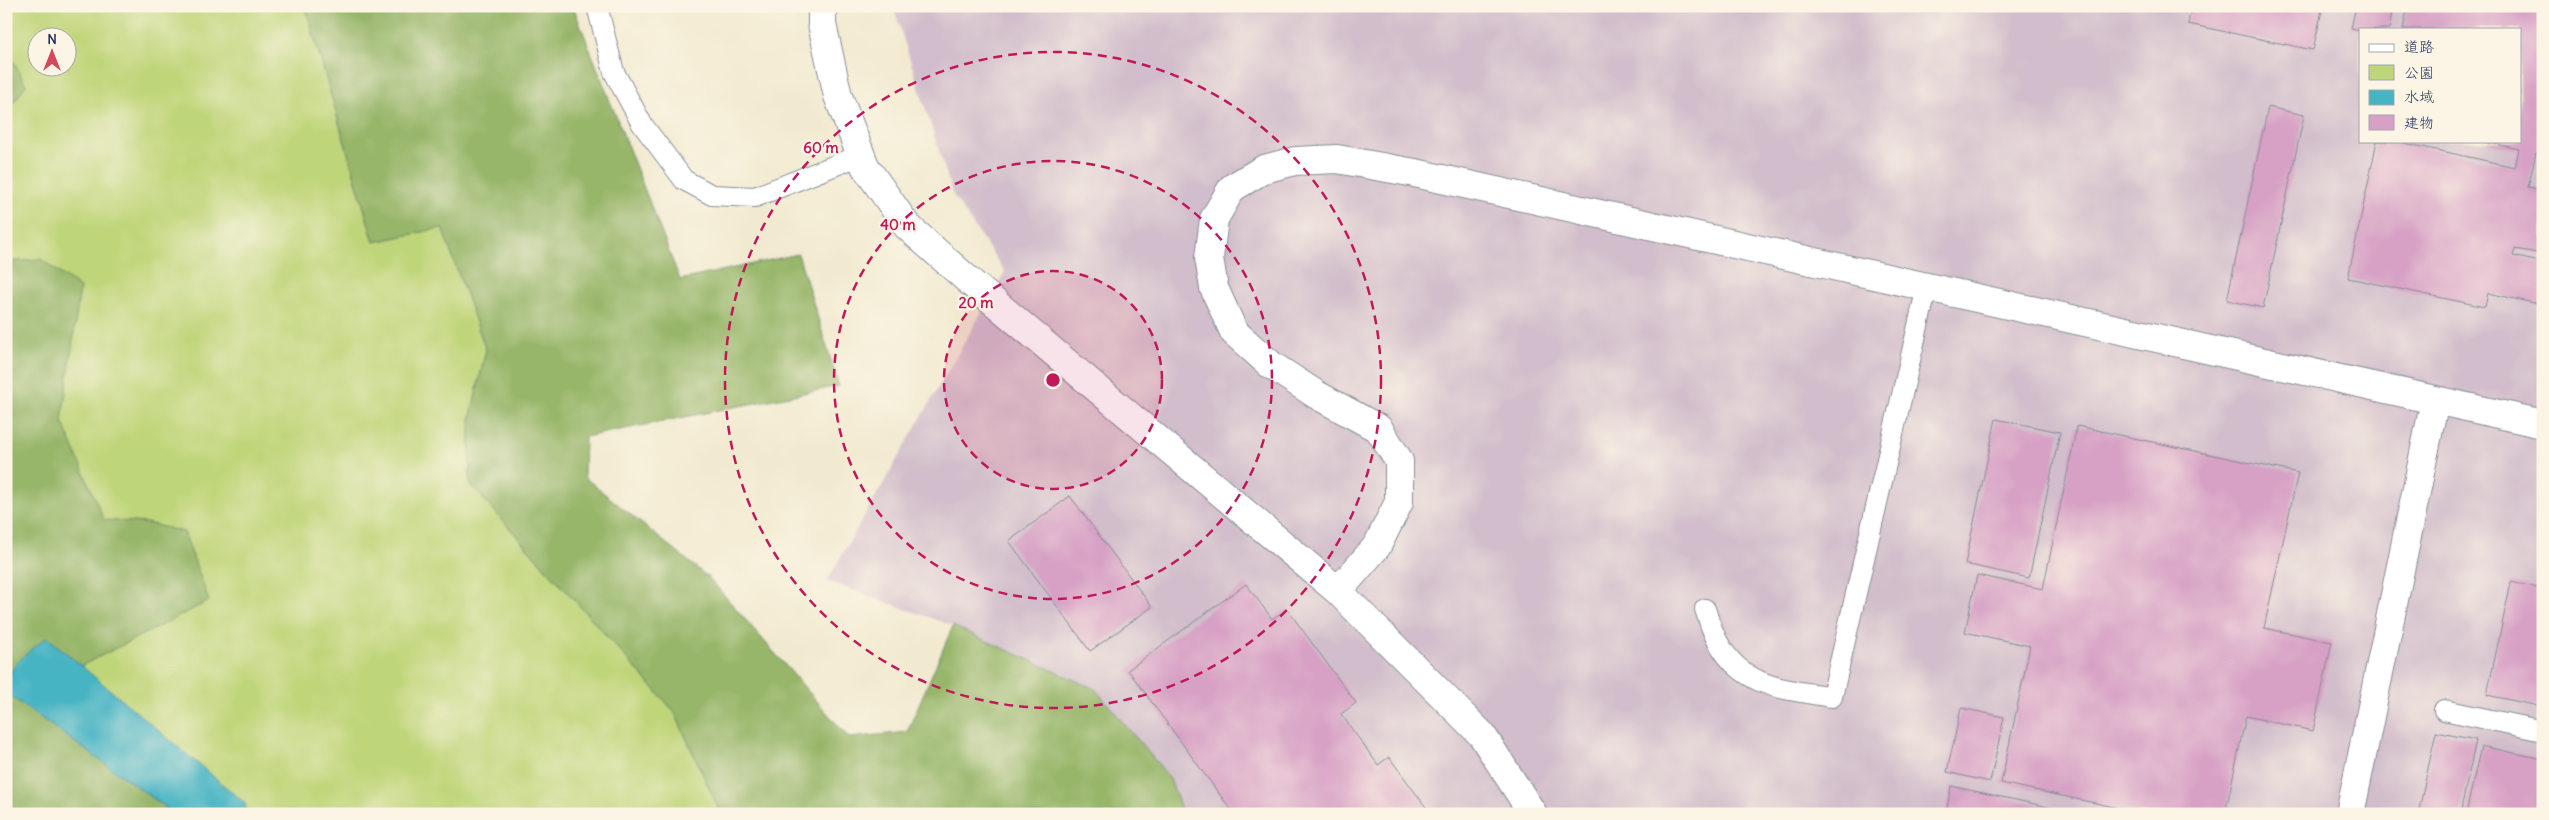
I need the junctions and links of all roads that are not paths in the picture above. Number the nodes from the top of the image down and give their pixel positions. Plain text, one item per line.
1 (597, 6) edge
2 (822, 6) edge
3 (861, 155) junction
4 (1927, 287) junction
5 (2435, 400) junction
6 (2543, 424) edge
7 (1338, 590) junction
8 (1705, 609) dead end
9 (2444, 710) dead end
10 (2543, 731) edge
11 (1533, 814) edge
12 (2350, 814) edge

1 - 3 lane
2 - 3 street
3 - 7 street
4 - 5 street
4 - 7 street
4 - 8 lane
5 - 6 street
5 - 12 street
7 - 11 street
9 - 10 lane

